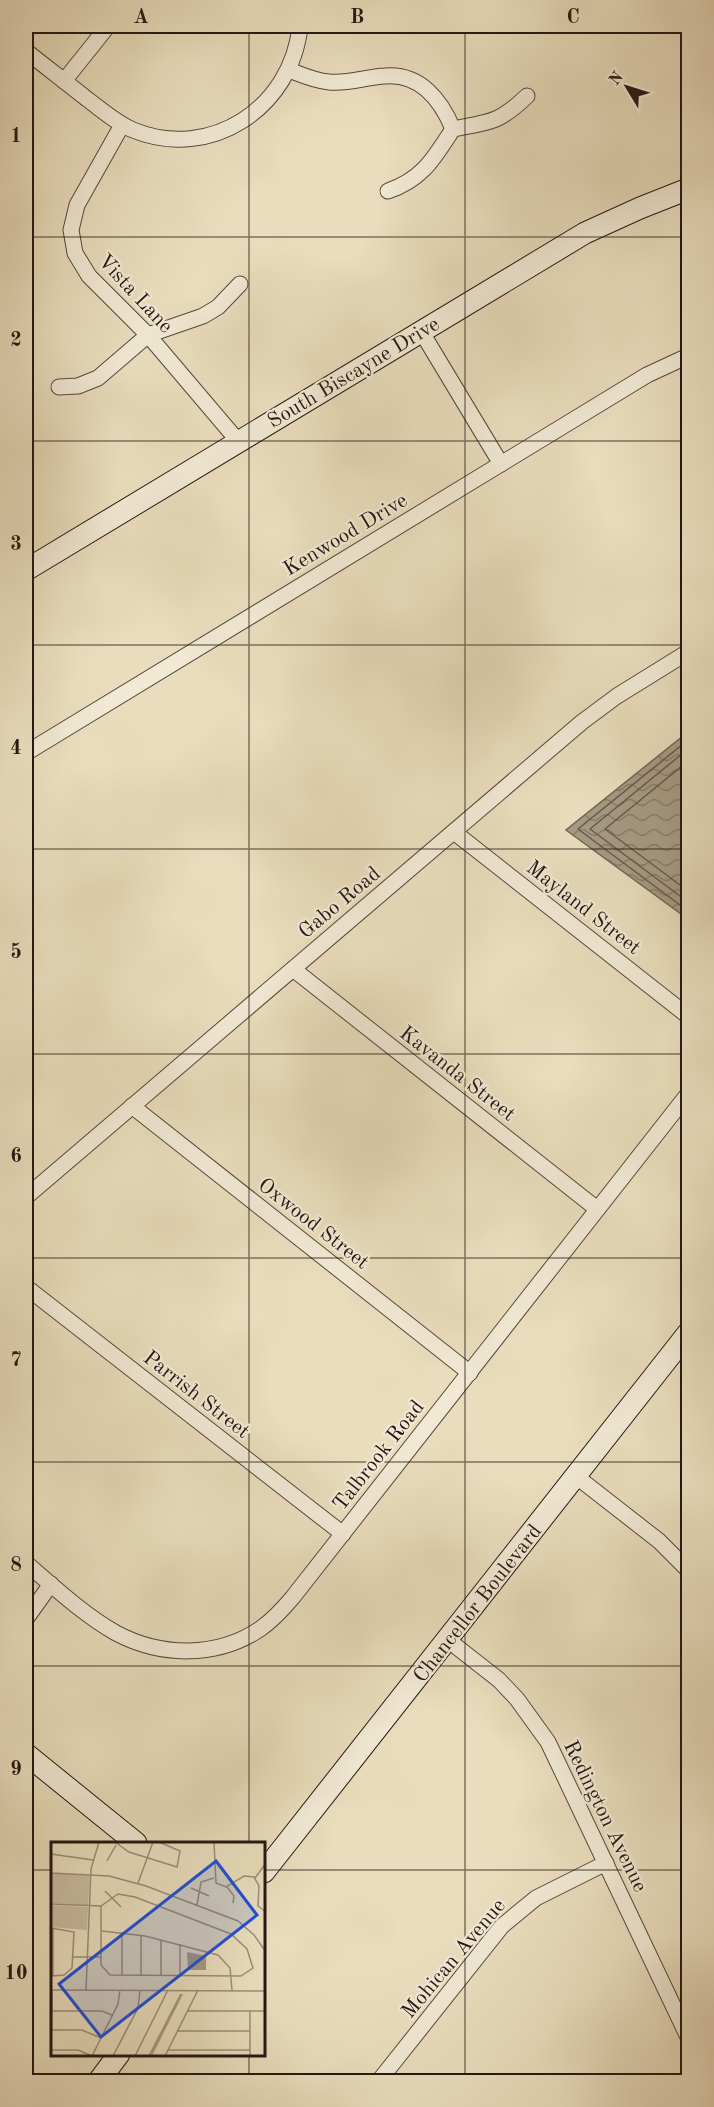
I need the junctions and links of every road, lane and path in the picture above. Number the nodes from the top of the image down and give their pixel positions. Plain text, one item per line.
1 (108, 26) edge
2 (300, 26) edge
3 (26, 51) edge
4 (289, 70) junction
5 (64, 81) junction
6 (527, 96) dead end
7 (122, 125) junction
8 (453, 129) junction
9 (688, 189) edge
10 (388, 191) dead end
11 (240, 284) dead end
12 (421, 331) junction
13 (148, 335) junction
14 (688, 356) edge
15 (59, 387) dead end
16 (238, 441) junction
17 (501, 464) junction
18 (26, 570) edge
19 (688, 652) edge
20 (26, 753) edge
21 (454, 832) junction
22 (292, 969) junction
23 (688, 1016) edge
24 (688, 1094) edge
25 (132, 1106) junction
26 (26, 1197) edge
27 (597, 1209) junction
28 (26, 1287) edge
29 (688, 1333) edge
30 (470, 1373) junction
31 (577, 1476) junction
32 (343, 1534) junction
33 (26, 1563) edge
34 (688, 1570) edge
35 (51, 1584) junction
36 (26, 1619) edge
37 (448, 1640) junction
38 (26, 1754) edge
39 (135, 1842) edge
40 (606, 1863) junction
41 (266, 1869) edge
42 (688, 2037) edge
43 (118, 2056) edge
44 (98, 2082) edge
45 (378, 2082) edge

1 - 5 street
2 - 4 street
3 - 5 street
4 - 7 street
4 - 8 street
5 - 7 street
6 - 8 street
7 - 13 street, Vista Lane
8 - 10 street
9 - 12 street, South Biscayne Drive
11 - 13 street
12 - 16 street, South Biscayne Drive
12 - 17 street
13 - 15 street
13 - 16 street, Vista Lane
14 - 17 street, Kenwood Drive
16 - 18 street, South Biscayne Drive
17 - 20 street, Kenwood Drive
19 - 21 street, Gabo Road
21 - 22 street, Gabo Road
21 - 23 street, Mayland Street
22 - 25 street, Gabo Road
22 - 27 street, Kavanda Street
24 - 27 street, Talbrook Road
25 - 26 street, Gabo Road
25 - 30 street, Oxwood Street
27 - 30 street, Talbrook Road
28 - 32 street, Parrish Street
29 - 31 street, Chancellor Boulevard
30 - 32 street, Talbrook Road
31 - 34 street
31 - 37 street, Chancellor Boulevard
32 - 35 street, Talbrook Road
33 - 35 street, Talbrook Road
35 - 36 street
37 - 40 street, Redington Avenue
37 - 41 street, Chancellor Boulevard
38 - 39 street
40 - 42 street, Redington Avenue
40 - 45 street, Mohican Avenue
43 - 44 street

